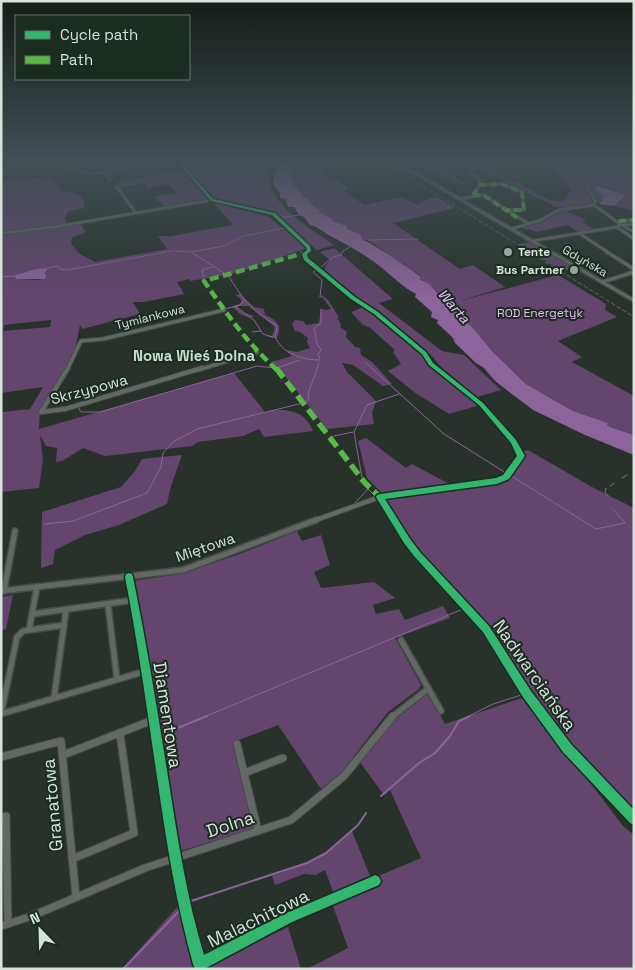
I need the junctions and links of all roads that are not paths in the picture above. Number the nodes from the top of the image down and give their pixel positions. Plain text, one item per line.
1 (132, 207) edge
2 (170, 207) edge
3 (473, 207) edge
4 (503, 207) edge
5 (524, 207) edge
6 (578, 207) edge
7 (597, 207) edge
8 (507, 210) junction
9 (136, 213) junction
10 (634, 220) edge
11 (529, 224) junction
12 (618, 224) junction
13 (634, 224) edge
14 (624, 225) junction
15 (511, 230) junction
16 (634, 232) edge
17 (579, 233) junction
18 (1, 234) edge
19 (634, 239) edge
20 (532, 241) junction
21 (634, 270) edge
22 (602, 282) junction
23 (634, 301) edge
24 (224, 310) dead end
25 (257, 352) dead end
26 (41, 412) joint
27 (380, 497) joint
28 (15, 531) dead end
29 (129, 577) junction
30 (36, 587) junction
31 (2, 591) edge
32 (134, 600) junction
33 (108, 605) junction
34 (66, 610) junction
35 (32, 614) junction
36 (64, 625) junction
37 (29, 630) junction
38 (401, 640) dead end
39 (146, 671) junction
40 (118, 680) junction
41 (428, 689) junction
42 (54, 698) junction
43 (441, 710) dead end
44 (1, 714) edge
45 (153, 720) junction
46 (120, 734) junction
47 (237, 744) dead end
48 (64, 755) junction
49 (1, 757) edge
50 (283, 758) dead end
51 (244, 773) junction
52 (1, 818) edge
53 (634, 819) edge
54 (258, 831) junction
55 (175, 858) junction
56 (72, 859) junction
57 (375, 881) dead end
58 (76, 897) junction
59 (5, 925) edge

1 - 9 street
2 - 9 street
3 - 15 main road, Gdyńska
4 - 8 street
5 - 8 street
6 - 11 street
7 - 12 street
8 - 11 street
9 - 18 street
10 - 12 street
11 - 15 street
12 - 14 street
12 - 17 street
12 - 19 street
13 - 14 street
14 - 16 street
15 - 20 main road, Gdyńska
17 - 20 street
17 - 21 street
20 - 22 main road, Gdyńska
21 - 22 street
22 - 23 main road, Gdyńska
24 - 26 street, Tymiankowa
25 - 26 street, Skrzypowa
27 - 29 street, Miętowa
27 - 53 street, Nadwarciańska
28 - 31 street
29 - 30 street, Miętowa
29 - 32 street, Diamentowa
30 - 31 street, Miętowa
30 - 35 street
32 - 33 street
32 - 39 street, Diamentowa
33 - 34 street
33 - 40 street
34 - 35 street
34 - 36 street
35 - 37 street
36 - 37 street
36 - 42 street
37 - 44 street
38 - 41 street
39 - 40 street
39 - 45 street, Diamentowa
40 - 42 street
41 - 43 street
41 - 54 street, Dolna
42 - 44 street
45 - 46 street
45 - 55 street, Diamentowa
46 - 48 street
46 - 56 street
47 - 51 street
48 - 49 street, Granatowa
48 - 56 street, Granatowa
50 - 51 street
51 - 54 street
52 - 59 street
54 - 55 street, Dolna
55 - 57 street, Malachitowa
55 - 58 street, Dolna
56 - 58 street, Granatowa
58 - 59 street, Dolna

